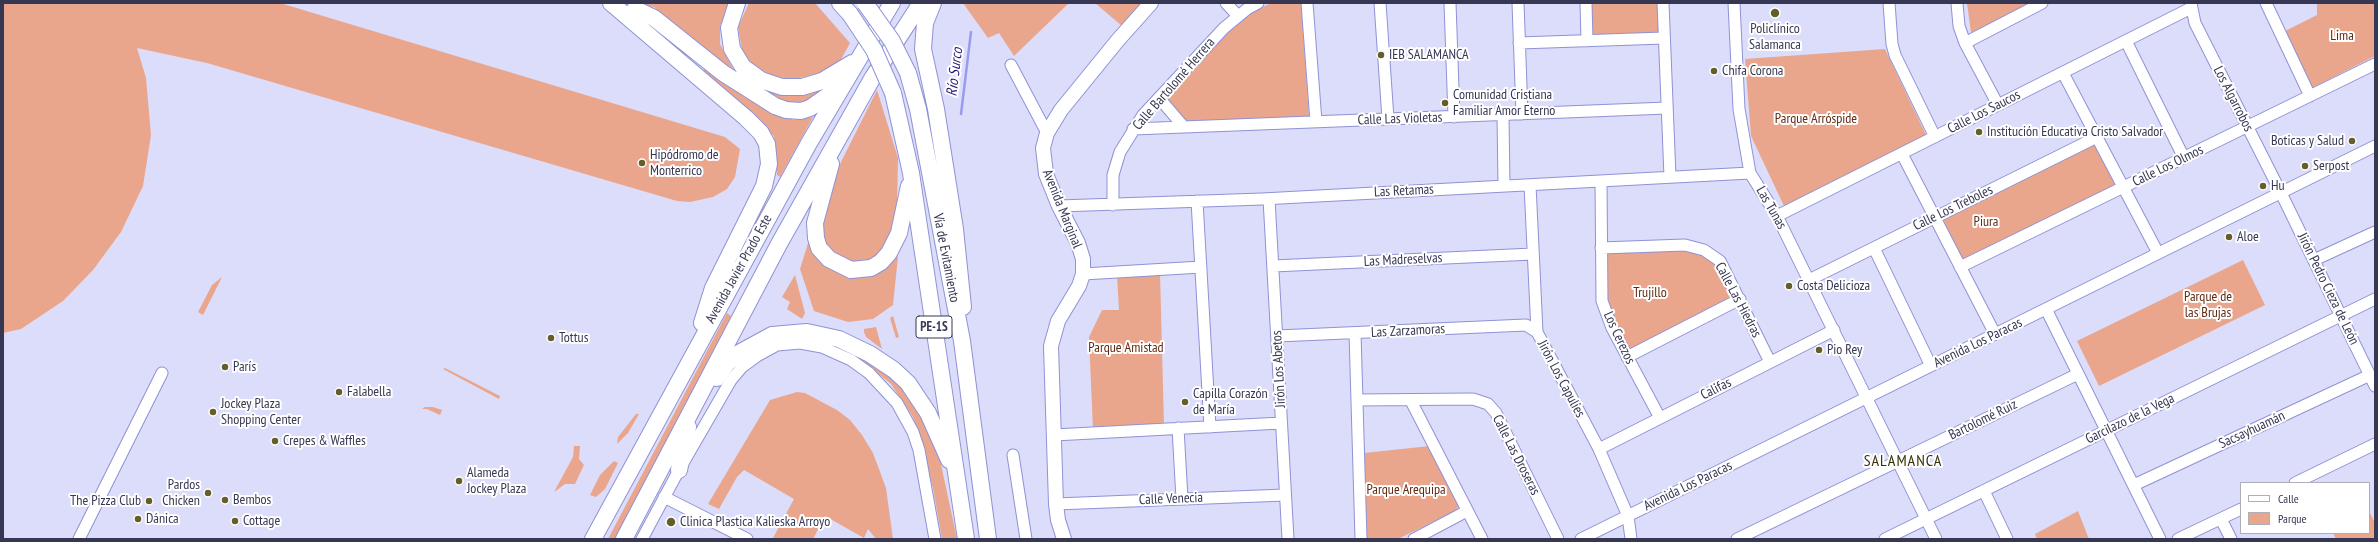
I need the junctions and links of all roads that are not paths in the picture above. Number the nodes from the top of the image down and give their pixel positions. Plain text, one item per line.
1 (611, 3) edge
2 (737, 3) edge
3 (865, 3) edge
4 (892, 3) edge
5 (921, 3) edge
6 (933, 3) edge
7 (1151, 3) edge
8 (1226, 3) edge
9 (1258, 3) edge
10 (1307, 3) edge
11 (1380, 3) edge
12 (1450, 3) edge
13 (1518, 3) edge
14 (1586, 3) edge
15 (1663, 3) edge
16 (1734, 3) edge
17 (1889, 3) edge
18 (1958, 3) edge
19 (2042, 3) edge
20 (2266, 3) edge
21 (2191, 6) edge
22 (635, 9) dead end
23 (845, 9) edge
24 (1238, 16) junction
25 (1664, 38) junction
26 (1588, 41) junction
27 (2126, 41) junction
28 (1519, 43) junction
29 (1965, 43) junction
30 (856, 60) junction
31 (2375, 64) edge
32 (1011, 65) dead end
33 (2063, 72) junction
34 (841, 86) junction
35 (2310, 96) junction
36 (1158, 98) junction
37 (1998, 105) junction
38 (1667, 108) junction
39 (1522, 114) junction
40 (1503, 115) junction
41 (1454, 116) junction
42 (1388, 119) junction
43 (1316, 122) junction
44 (1184, 127) junction
45 (2248, 127) junction
46 (1133, 129) junction
47 (1047, 133) junction
48 (1935, 137) junction
49 (2097, 137) junction
50 (838, 139) junction
51 (2375, 146) edge
52 (1902, 154) junction
53 (2184, 158) junction
54 (911, 173) junction
55 (1750, 173) junction
56 (1670, 177) junction
57 (1601, 181) junction
58 (1530, 185) junction
59 (1504, 186) junction
60 (2123, 188) junction
61 (2282, 192) junction
62 (1269, 198) junction
63 (1197, 201) junction
64 (1113, 204) junction
65 (1059, 206) junction
66 (1777, 216) junction
67 (1935, 217) junction
68 (2375, 232) edge
69 (1601, 248) junction
70 (1874, 248) junction
71 (1533, 254) junction
72 (2158, 254) junction
73 (2314, 260) junction
74 (1273, 266) junction
75 (1201, 267) junction
76 (1960, 267) junction
77 (1083, 274) junction
78 (1809, 280) junction
79 (1740, 299) junction
80 (2375, 299) edge
81 (2046, 309) junction
82 (2341, 316) junction
83 (1834, 330) junction
84 (1537, 332) junction
85 (1355, 333) junction
86 (1995, 334) junction
87 (1277, 336) junction
88 (962, 341) junction
89 (697, 345) junction
90 (1627, 357) junction
91 (1770, 362) junction
92 (1931, 366) junction
93 (162, 373) dead end
94 (2078, 374) junction
95 (2370, 375) junction
96 (2375, 386) edge
97 (1866, 398) junction
98 (1357, 400) junction
99 (1411, 401) junction
100 (690, 412) junction
101 (1660, 418) junction
102 (1281, 423) junction
103 (1210, 427) junction
104 (1178, 428) junction
105 (2106, 430) junction
106 (1054, 435) junction
107 (2375, 444) edge
108 (1598, 449) junction
109 (1013, 454) dead end
110 (1897, 461) junction
111 (679, 470) junction
112 (958, 482) junction
113 (2297, 482) edge
114 (2134, 485) junction
115 (1984, 491) junction
116 (1285, 495) junction
117 (664, 497) junction
118 (1182, 499) junction
119 (1056, 504) junction
120 (2240, 510) edge
121 (1467, 511) junction
122 (1628, 516) junction
123 (1926, 518) junction
124 (2221, 519) junction
125 (637, 537) edge
126 (79, 539) edge
127 (593, 539) edge
128 (747, 539) edge
129 (936, 539) edge
130 (966, 539) edge
131 (988, 539) edge
132 (1026, 539) edge
133 (1064, 539) edge
134 (1288, 539) edge
135 (1361, 539) edge
136 (1414, 539) edge
137 (1482, 539) edge
138 (1558, 539) edge
139 (1582, 539) edge
140 (1631, 539) edge
141 (1737, 539) edge
142 (1885, 539) edge
143 (1936, 539) edge
144 (2008, 539) edge
145 (2160, 539) edge
146 (2178, 539) edge
147 (2231, 539) edge

1 - 89 highway
2 - 30 highway
3 - 88 highway, Vía de Evitamiento / PE-1S, bridge
4 - 30 highway, Avenida Javier Prado Este
5 - 50 highway, Avenida Javier Prado Este
6 - 88 highway
7 - 47 main road, Avenida Marginal
8 - 24 street
9 - 24 street, Calle Bartolomé Herrera
10 - 43 street
11 - 42 street
12 - 41 street
13 - 28 street
14 - 26 street
15 - 25 street
16 - 55 street, Las Tunas
17 - 48 street
18 - 29 street
19 - 29 street
20 - 35 street
21 - 27 street, Calle Los Saucos
21 - 45 street, Los Algarrobos
22 - 34 highway
23 - 54 highway, Vía de Evitamiento / PE-1S, bridge
24 - 36 street, Calle Bartolomé Herrera
25 - 26 street
25 - 38 street
26 - 28 street
27 - 33 street, Calle Los Saucos
27 - 53 street
28 - 39 street
29 - 37 street
30 - 34 highway, Avenida Javier Prado Este
31 - 35 street, Calle Los Olmos
32 - 47 street
33 - 37 street, Calle Los Saucos
33 - 49 street
34 - 89 highway, Avenida Javier Prado Este
35 - 45 street, Calle Los Olmos
36 - 44 street
36 - 46 street, Calle Bartolomé Herrera
37 - 48 street, Calle Los Saucos
38 - 39 street, Calle Las Violetas
38 - 56 street
39 - 40 street, Calle Las Violetas
40 - 41 street, Calle Las Violetas
40 - 59 street
41 - 42 street, Calle Las Violetas
42 - 43 street, Calle Las Violetas
43 - 44 street, Calle Las Violetas
44 - 46 street, Calle Las Violetas
45 - 53 street, Calle Los Olmos
45 - 61 street, Los Algarrobos
46 - 64 street, Calle Bartolomé Herrera
47 - 65 main road, Avenida Marginal
48 - 52 street, Calle Los Saucos
49 - 60 street
49 - 67 street, Calle Los Treboles
50 - 54 highway
50 - 100 highway, Avenida Javier Prado Este
51 - 61 street, Avenida Los Paracas
52 - 66 street, Calle Los Saucos
52 - 67 street
53 - 60 street, Calle Los Olmos
54 - 112 highway, Vía de Evitamiento / PE-1S
55 - 56 street, Las Retamas
55 - 66 street, Las Tunas
56 - 57 street, Las Retamas
57 - 58 street, Las Retamas
57 - 69 street, Los Cerezos
58 - 59 street, Las Retamas
58 - 71 street, Jirón Los Capulíes
59 - 62 street, Las Retamas
60 - 72 street
60 - 76 street, Calle Los Olmos
61 - 72 street, Avenida Los Paracas
61 - 73 street, Jirón Pedro Cieza de León
62 - 63 street, Las Retamas
62 - 74 street, Jirón Los Abetos
63 - 64 street, Las Retamas
63 - 75 street
64 - 65 street, Las Retamas
65 - 77 main road, Avenida Marginal
66 - 78 street, Las Tunas
67 - 70 street, Calle Los Treboles
67 - 76 street
68 - 73 street
69 - 79 street, Calle Las Hiedras
69 - 90 street, Los Cerezos
70 - 78 street, Calle Los Treboles
70 - 92 street
71 - 74 street, Las Madreselvas
71 - 84 street, Jirón Los Capulíes
72 - 81 street, Avenida Los Paracas
73 - 82 street, Jirón Pedro Cieza de León
74 - 87 street, Jirón Los Abetos
75 - 77 street
75 - 103 street
76 - 86 street
77 - 106 main road, Avenida Marginal
78 - 83 street, Las Tunas
79 - 90 street
79 - 91 street, Calle Las Hiedras
80 - 82 street, Garcilazo de la Vega
81 - 86 street, Avenida Los Paracas
81 - 94 street
82 - 95 street, Jirón Pedro Cieza de León
82 - 105 street, Garcilazo de la Vega
83 - 91 street, Califas
83 - 97 street, Las Tunas
84 - 85 street, Las Zarzamoras
84 - 108 street, Jirón Los Capulíes
85 - 87 street, Las Zarzamoras
85 - 98 street
86 - 92 street, Avenida Los Paracas
87 - 102 street, Jirón Los Abetos
88 - 131 highway, Vía de Evitamiento / PE-1S
89 - 127 highway, Avenida Javier Prado Este
90 - 101 street, Los Cerezos
91 - 101 street, Califas
92 - 97 street, Avenida Los Paracas
93 - 126 street
94 - 105 street
94 - 110 street, Bartolomé Ruiz
95 - 96 street, Jirón Pedro Cieza de León
95 - 114 street, Sacsayhuamán
97 - 110 street, Las Tunas
97 - 122 street, Avenida Los Paracas
98 - 99 street, Calle Las Droseras
98 - 135 street
99 - 121 street
99 - 138 street, Calle Las Droseras
100 - 111 highway
100 - 112 highway
100 - 125 highway, Avenida Javier Prado Este
101 - 108 street, Califas
102 - 103 street
102 - 116 street, Jirón Los Abetos
103 - 104 street
104 - 106 street
104 - 118 street
105 - 114 street
105 - 115 street, Garcilazo de la Vega
106 - 119 main road, Avenida Marginal
107 - 113 street
108 - 122 street, Jirón Los Capulíes
109 - 132 street
110 - 123 street, Las Tunas
110 - 141 street, Bartolomé Ruiz
111 - 117 street, Avenida Javier Prado Este
111 - 129 street, Avenida Javier Prado Este
112 - 130 highway, Vía de Evitamiento / PE-1S
114 - 145 street
115 - 123 street, Garcilazo de la Vega
115 - 144 street
116 - 118 street, Calle Venecia
116 - 134 street, Jirón Los Abetos
117 - 125 street, Avenida Javier Prado Este
117 - 128 street
118 - 119 street, Calle Venecia
119 - 133 main road, Avenida Marginal
120 - 124 street
121 - 136 street
121 - 137 street
122 - 139 street, Avenida Los Paracas
122 - 140 street, Jirón Los Capulíes
123 - 142 street, Garcilazo de la Vega
123 - 143 street, Las Tunas
124 - 146 street
124 - 147 street

